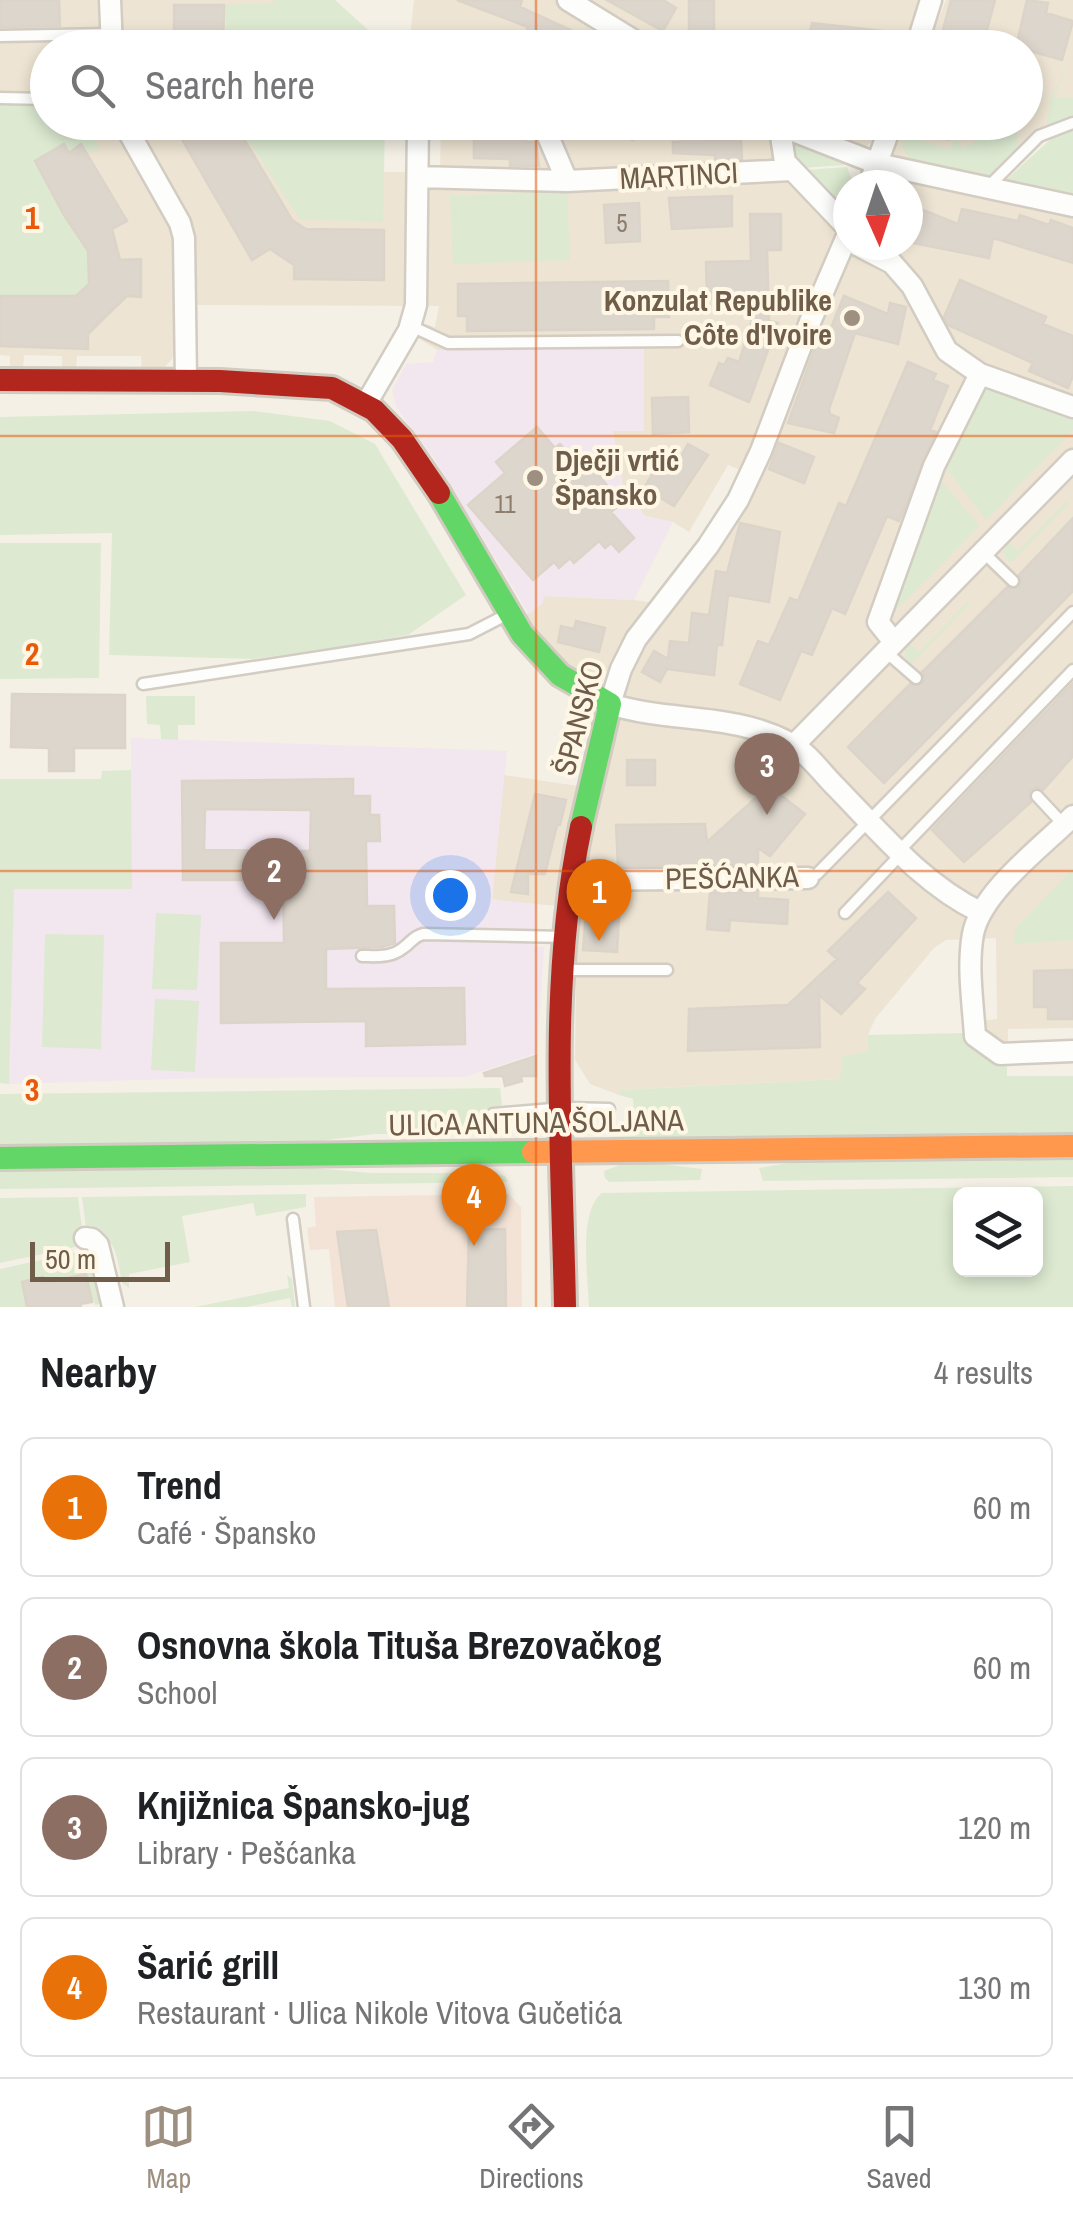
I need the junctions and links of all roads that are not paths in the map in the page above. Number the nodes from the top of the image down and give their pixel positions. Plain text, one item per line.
1 (110, 0) edge
2 (568, 0) edge
3 (932, 0) edge
4 (111, 30) edge
5 (617, 30) edge
6 (922, 30) edge
7 (0, 36) edge
8 (30, 37) edge
9 (0, 98) edge
10 (30, 99) edge
11 (1073, 124) edge
12 (1043, 134) edge
13 (132, 140) edge
14 (418, 140) edge
15 (549, 140) edge
16 (778, 140) edge
17 (807, 140) edge
18 (886, 140) edge
19 (1034, 140) edge
20 (878, 164) junction
21 (792, 170) junction
22 (875, 170) edge
23 (418, 177) junction
24 (566, 181) junction
25 (988, 187) junction
26 (1073, 206) edge
27 (833, 215) edge
28 (833, 260) edge
29 (886, 260) edge
30 (411, 326) junction
31 (678, 341) dead end
32 (980, 374) junction
33 (0, 380) edge
34 (186, 380) junction
35 (366, 404) junction
36 (1073, 407) edge
37 (1073, 460) edge
38 (983, 552) junction
39 (1013, 581) dead end
40 (1073, 612) edge
41 (509, 613) junction
42 (890, 646) junction
43 (1073, 670) edge
44 (916, 678) dead end
45 (143, 684) dead end
46 (610, 704) junction
47 (794, 744) junction
48 (1037, 796) dead end
49 (869, 821) junction
50 (1068, 821) edge
51 (900, 852) junction
52 (808, 878) joint
53 (573, 880) junction
54 (980, 912) junction
55 (845, 913) dead end
56 (566, 938) junction
57 (362, 956) dead end
58 (566, 970) junction
59 (667, 970) dead end
60 (1073, 1052) edge
61 (564, 1108) junction
62 (610, 1109) dead end
63 (493, 1114) dead end
64 (1073, 1146) edge
65 (563, 1153) junction
66 (0, 1158) edge
67 (293, 1219) dead end
68 (85, 1238) dead end
69 (113, 1307) edge
70 (304, 1307) edge
71 (565, 1307) edge

1 - 4 street
2 - 5 street
3 - 6 street
7 - 8 lane
9 - 10 lane
11 - 12 lane
13 - 34 street
14 - 23 street
15 - 24 street
16 - 21 street
17 - 20 street
18 - 20 street
19 - 25 lane
20 - 22 street
20 - 25 street
21 - 24 street, MARTINCI
21 - 27 street
23 - 24 street, MARTINCI
23 - 30 street
25 - 26 street
28 - 46 street, ŠPANSKO
29 - 32 street
30 - 31 lane
30 - 35 street
32 - 36 street
32 - 42 street
33 - 34 street
34 - 35 street
35 - 41 street
37 - 38 street
38 - 39 lane
38 - 42 street
40 - 49 lane, PEŠĆANKA
41 - 45 lane
41 - 46 street
42 - 44 lane
42 - 47 street
43 - 51 lane
46 - 47 street
46 - 53 street, ŠPANSKO
47 - 49 street
48 - 50 lane
49 - 51 street
49 - 52 lane, PEŠĆANKA
50 - 54 street
51 - 54 street
51 - 55 lane
52 - 53 street, PEŠĆANKA
53 - 56 street, ŠPANSKO
54 - 60 street
56 - 57 lane
56 - 58 street, ŠPANSKO
58 - 59 lane
58 - 61 street, ŠPANSKO
61 - 62 lane
61 - 63 lane
61 - 65 street, ŠPANSKO
64 - 65 street, ULICA ANTUNA ŠOLJANA
65 - 66 street, ULICA ANTUNA ŠOLJANA
65 - 71 street, ŠPANSKO
67 - 70 lane
68 - 69 street

